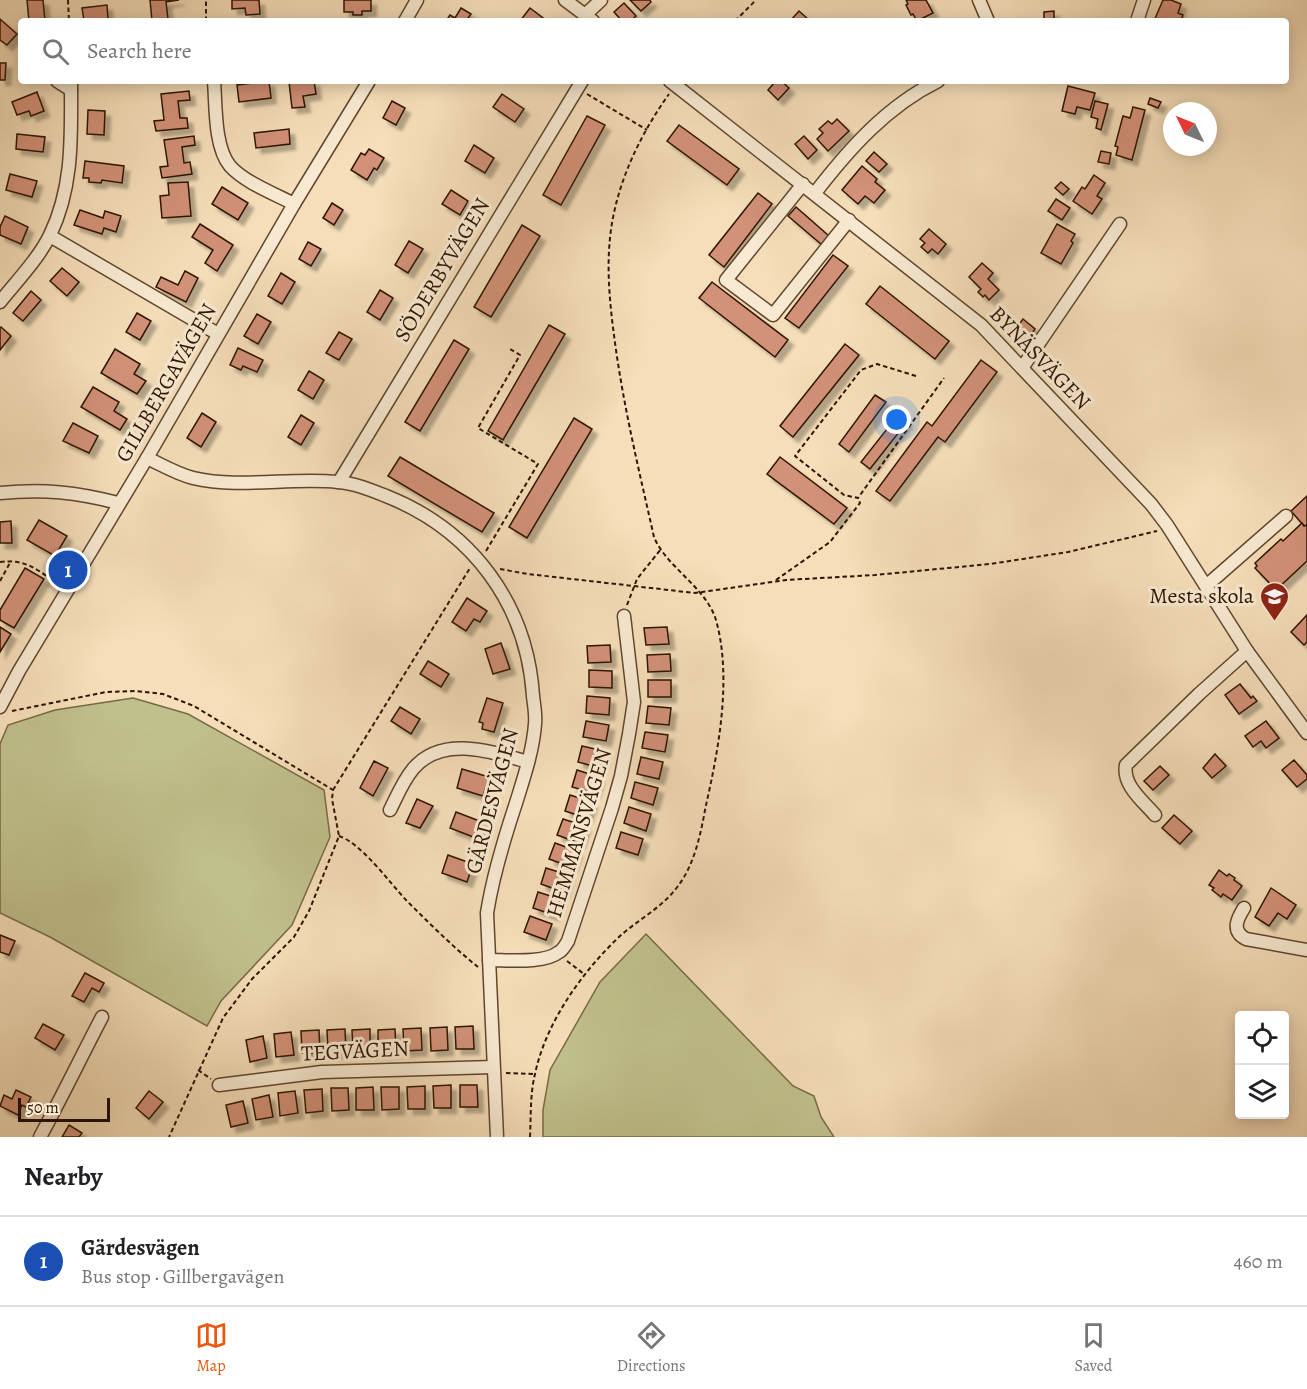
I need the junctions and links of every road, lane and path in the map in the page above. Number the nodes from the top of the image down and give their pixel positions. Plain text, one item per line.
1 (68, 0) edge
2 (206, 0) edge
3 (417, 0) edge
4 (565, 0) edge
5 (601, 0) edge
6 (756, 0) edge
7 (979, 0) edge
8 (1144, 0) edge
9 (69, 18) edge
10 (206, 18) edge
11 (407, 18) edge
12 (589, 18) edge
13 (738, 18) edge
14 (987, 18) edge
15 (1138, 18) edge
16 (214, 84) edge
17 (367, 84) edge
18 (672, 84) edge
19 (674, 84) edge
20 (933, 84) edge
21 (580, 85) edge
22 (71, 86) edge
23 (647, 130) junction
24 (803, 184) junction
25 (815, 194) junction
26 (294, 204) junction
27 (849, 220) junction
28 (1120, 224) dead end
29 (50, 236) junction
30 (0, 302) edge
31 (218, 334) junction
32 (510, 349) dead end
33 (1022, 368) junction
34 (916, 376) dead end
35 (944, 378) dead end
36 (147, 458) junction
37 (339, 482) junction
38 (0, 493) edge
39 (858, 498) junction
40 (118, 503) junction
41 (1286, 516) dead end
42 (1167, 525) junction
43 (661, 549) junction
44 (481, 557) junction
45 (11, 561) junction
46 (0, 562) edge
47 (489, 573) junction
48 (0, 581) edge
49 (774, 581) junction
50 (633, 585) junction
51 (1206, 586) junction
52 (67, 589) junction
53 (699, 592) junction
54 (624, 616) joint
55 (1247, 651) junction
56 (5, 710) edge
57 (1307, 733) edge
58 (528, 762) junction
59 (333, 790) junction
60 (390, 810) dead end
61 (1155, 815) dead end
62 (339, 836) junction
63 (1244, 908) dead end
64 (1307, 950) edge
65 (560, 952) junction
66 (489, 964) junction
67 (585, 975) junction
68 (102, 1017) dead end
69 (494, 1070) junction
70 (534, 1074) junction
71 (219, 1085) dead end
72 (40, 1137) edge
73 (169, 1137) edge
74 (497, 1137) edge
75 (530, 1137) edge

1 - 9 path
2 - 10 path
3 - 11 street
4 - 12 street
5 - 12 street
6 - 13 path
7 - 14 street
8 - 15 street
16 - 26 street
17 - 26 street, GILLBERGAVÄGEN
18 - 23 path
19 - 24 street, BYNÄSVÄGEN
20 - 25 street
21 - 23 path
21 - 37 street, SÖDERBYVÄGEN
22 - 29 street
23 - 43 path
24 - 25 street, BYNÄSVÄGEN
24 - 27 street
25 - 27 street, BYNÄSVÄGEN
26 - 31 street, GILLBERGAVÄGEN
27 - 33 street, BYNÄSVÄGEN
28 - 33 street
29 - 30 street
29 - 31 street
31 - 36 street, GILLBERGAVÄGEN
32 - 44 path
33 - 42 street, BYNÄSVÄGEN
34 - 39 path
35 - 39 path
36 - 37 street, GÄRDESVÄGEN
36 - 40 street, GILLBERGAVÄGEN
37 - 44 street, GÄRDESVÄGEN
38 - 40 street
39 - 49 path
40 - 52 street, GILLBERGAVÄGEN
41 - 51 street
42 - 49 path
42 - 51 street, BYNÄSVÄGEN
43 - 50 path
43 - 53 path
44 - 47 street, GÄRDESVÄGEN
44 - 59 path
45 - 46 path
45 - 48 path
45 - 52 path
47 - 50 path
47 - 58 street, GÄRDESVÄGEN
49 - 53 path
50 - 53 path
50 - 54 path
51 - 55 street, BYNÄSVÄGEN
52 - 56 street, GILLBERGAVÄGEN
53 - 67 path
54 - 65 street, HEMMANSVÄGEN
55 - 57 street, BYNÄSVÄGEN
55 - 61 street
56 - 59 path
58 - 60 street
58 - 66 street, GÄRDESVÄGEN
59 - 62 path
62 - 66 path
62 - 73 path
63 - 64 street
65 - 66 street, HEMMANSVÄGEN
65 - 67 path
66 - 69 street, GÄRDESVÄGEN
67 - 70 path
68 - 72 street
69 - 70 path
69 - 71 street, TEGVÄGEN
69 - 74 street, GÄRDESVÄGEN
70 - 75 path

